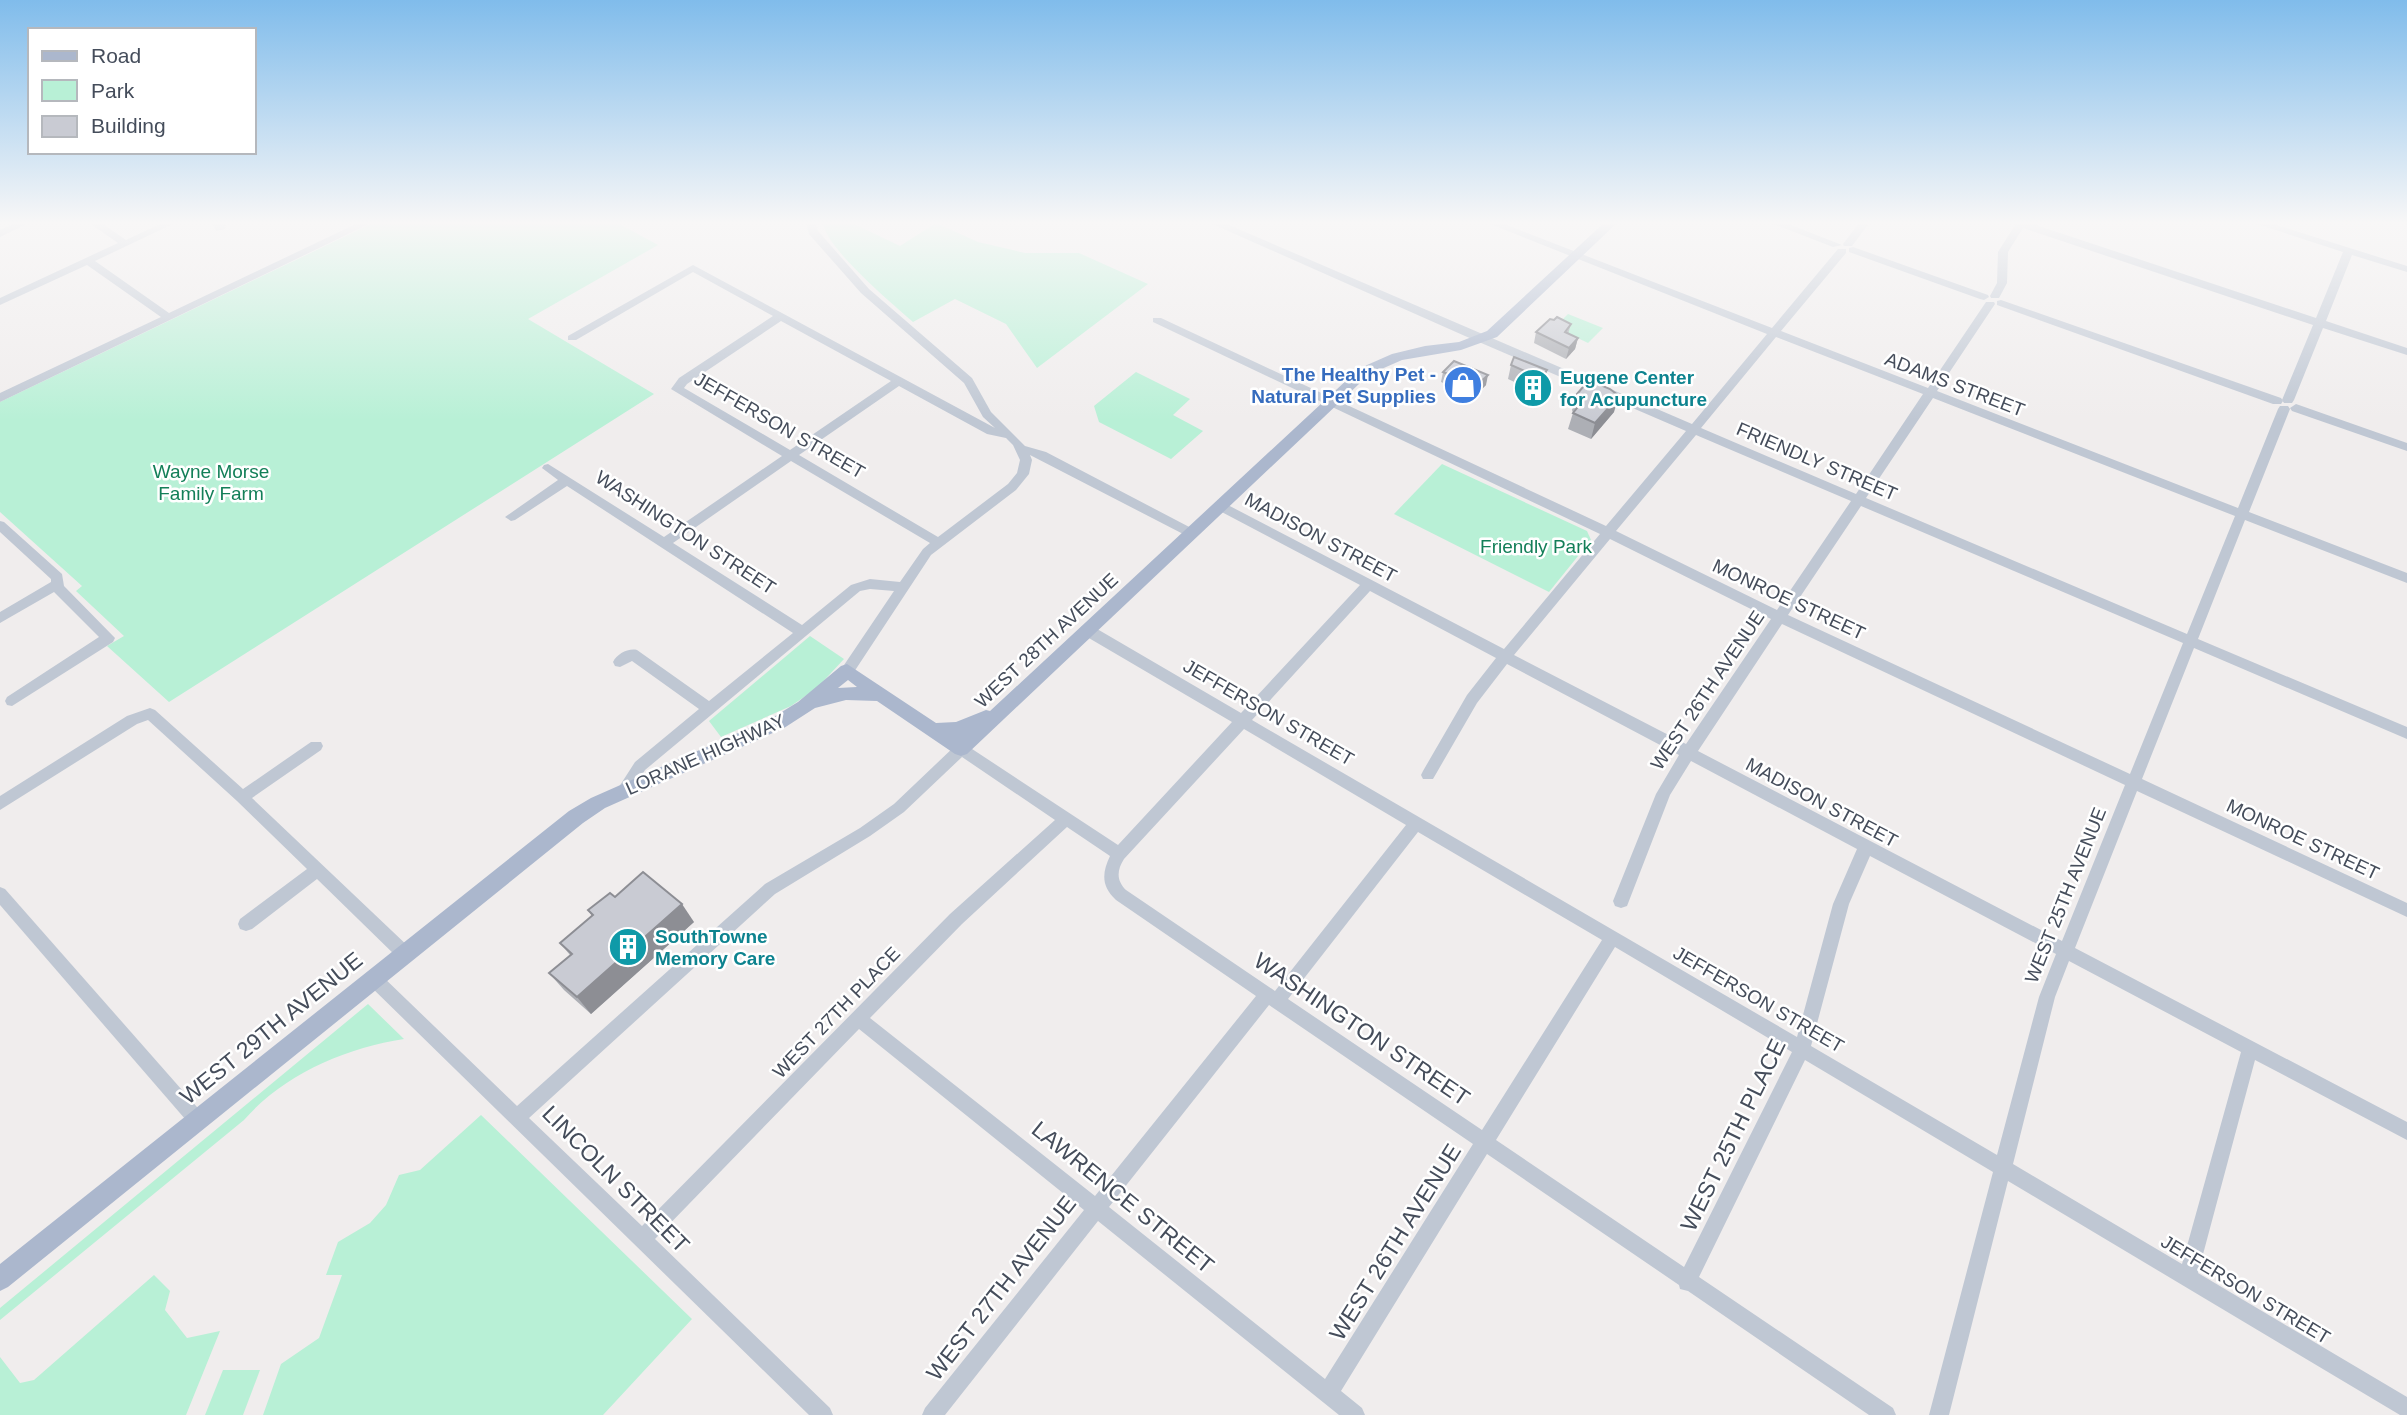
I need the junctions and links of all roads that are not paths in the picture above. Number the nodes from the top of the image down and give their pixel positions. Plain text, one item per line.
1 (30, 288) edge
2 (127, 288) edge
3 (229, 288) edge
4 (655, 288) edge
5 (729, 288) edge
6 (865, 288) edge
7 (1364, 288) edge
8 (1543, 288) edge
9 (1660, 288) edge
10 (1811, 288) edge
11 (1958, 288) edge
12 (1999, 288) edge
13 (2215, 288) edge
14 (2333, 288) edge
15 (1992, 300) junction
16 (0, 302) edge
17 (168, 317) junction
18 (779, 317) junction
19 (1157, 320) dead end
20 (2319, 323) junction
21 (1774, 332) junction
22 (572, 338) dead end
23 (1481, 339) junction
24 (2407, 352) edge
25 (898, 381) junction
26 (1930, 393) junction
27 (0, 398) edge
28 (1330, 403) junction
29 (2286, 404) junction
30 (1693, 429) junction
31 (1012, 437) junction
32 (2407, 447) edge
33 (1023, 449) junction
34 (791, 457) junction
35 (548, 468) dead end
36 (567, 480) junction
37 (1859, 499) junction
38 (1220, 506) junction
39 (2242, 514) junction
40 (511, 517) dead end
41 (0, 525) edge
42 (1191, 533) junction
43 (1606, 533) junction
44 (937, 542) junction
45 (664, 543) junction
46 (2407, 578) edge
47 (57, 584) junction
48 (1369, 584) junction
49 (901, 587) junction
50 (1780, 617) junction
51 (0, 618) edge
52 (1087, 630) junction
53 (802, 632) junction
54 (2190, 640) junction
55 (1507, 656) junction
56 (620, 662) dead end
57 (846, 671) junction
58 (881, 695) junction
59 (12, 701) dead end
60 (804, 707) junction
61 (708, 708) junction
62 (1005, 708) junction
63 (1242, 721) junction
64 (933, 730) junction
65 (2407, 733) edge
66 (316, 746) dead end
67 (961, 749) junction
68 (1688, 753) junction
69 (1428, 775) dead end
70 (2133, 781) junction
71 (624, 790) junction
72 (242, 797) junction
73 (0, 804) edge
74 (576, 817) joint
75 (1066, 819) junction
76 (1417, 822) junction
77 (1866, 847) junction
78 (1119, 854) junction
79 (318, 870) junction
80 (0, 894) edge
81 (1621, 901) dead end
82 (2407, 910) edge
83 (246, 924) dead end
84 (1612, 938) junction
85 (2065, 951) junction
86 (405, 954) junction
87 (374, 979) junction
88 (1272, 997) junction
89 (859, 1019) junction
90 (1802, 1049) junction
91 (2250, 1049) junction
92 (518, 1117) junction
93 (198, 1121) junction
94 (2407, 1131) edge
95 (1486, 1144) junction
96 (2002, 1167) junction
97 (1096, 1206) junction
98 (642, 1239) junction
99 (2187, 1278) junction
100 (0, 1279) edge
101 (1687, 1282) junction
102 (1328, 1393) junction
103 (2407, 1408) edge
104 (823, 1415) edge
105 (932, 1415) edge
106 (1356, 1415) edge
107 (1886, 1415) edge
108 (1938, 1415) edge

1 - 16 street
2 - 17 street
3 - 17 street
4 - 22 street
5 - 18 street
6 - 31 street
7 - 23 street, FRIENDLY STREET
8 - 23 main road, WEST 28TH AVENUE
9 - 21 street, ADAMS STREET
10 - 21 street
11 - 15 street
12 - 15 street, WEST 26TH AVENUE
13 - 20 street
14 - 20 street, WEST 25TH AVENUE
15 - 26 street, WEST 26TH AVENUE
15 - 29 street
17 - 27 street
18 - 25 street
18 - 34 street, JEFFERSON STREET
19 - 28 street, MONROE STREET
20 - 24 street
20 - 29 street, WEST 25TH AVENUE
21 - 26 street, ADAMS STREET
21 - 30 street
23 - 28 main road, WEST 28TH AVENUE
23 - 30 street, FRIENDLY STREET
25 - 31 street
25 - 34 street
26 - 37 street, WEST 26TH AVENUE
26 - 39 street, ADAMS STREET
28 - 38 main road, WEST 28TH AVENUE
28 - 43 street, MONROE STREET
29 - 32 street
29 - 39 street, WEST 25TH AVENUE
30 - 37 street, FRIENDLY STREET
30 - 43 street
31 - 33 street
33 - 42 street
33 - 44 street, LORANE HIGHWAY
34 - 44 street, JEFFERSON STREET
34 - 45 street
35 - 36 street, WASHINGTON STREET
36 - 40 street
36 - 45 street, WASHINGTON STREET
37 - 50 street, WEST 26TH AVENUE
37 - 54 street, FRIENDLY STREET
38 - 42 main road, WEST 28TH AVENUE
38 - 48 street, MADISON STREET
39 - 46 street, ADAMS STREET
39 - 54 street, WEST 25TH AVENUE
41 - 47 street
42 - 52 main road, WEST 28TH AVENUE
43 - 50 street, MONROE STREET
43 - 55 street
44 - 49 street, LORANE HIGHWAY
45 - 53 street, WASHINGTON STREET
47 - 51 street
47 - 59 street
48 - 55 street, MADISON STREET
48 - 63 street
49 - 53 street
49 - 57 street, LORANE HIGHWAY
50 - 68 street, WEST 26TH AVENUE
50 - 70 street, MONROE STREET
52 - 62 main road, WEST 28TH AVENUE
52 - 63 street, JEFFERSON STREET
53 - 61 street
54 - 65 street, FRIENDLY STREET
54 - 70 street, WEST 25TH AVENUE
55 - 68 street, MADISON STREET
55 - 69 street
56 - 61 street
57 - 58 main road
57 - 60 main road, LORANE HIGHWAY
58 - 60 main road
58 - 64 main road
60 - 71 main road, LORANE HIGHWAY
61 - 71 street
62 - 64 main road
62 - 67 main road, WEST 28TH AVENUE
63 - 76 street, JEFFERSON STREET
63 - 78 street
64 - 67 main road
66 - 72 street
67 - 75 street
67 - 92 street, WEST 28TH AVENUE
68 - 77 street, MADISON STREET
68 - 81 street, WEST 26TH AVENUE
70 - 82 street, MONROE STREET
70 - 85 street, WEST 25TH AVENUE
71 - 74 main road, LORANE HIGHWAY
72 - 73 street
72 - 79 street
74 - 86 main road, WEST 29TH AVENUE
75 - 78 street
75 - 89 street, WEST 27TH PLACE
76 - 84 street, JEFFERSON STREET
76 - 88 street, WEST 27TH AVENUE
77 - 85 street, MADISON STREET
77 - 90 street, WEST 25TH PLACE
78 - 88 street, WASHINGTON STREET
79 - 83 street
79 - 86 street
80 - 93 street
84 - 90 street, JEFFERSON STREET
84 - 95 street, WEST 26TH AVENUE
85 - 91 street, MADISON STREET
85 - 96 street, WEST 25TH AVENUE
86 - 87 main road, WEST 29TH AVENUE
87 - 92 street, LINCOLN STREET
87 - 93 main road, WEST 29TH AVENUE
88 - 95 street, WASHINGTON STREET
88 - 97 street, WEST 27TH AVENUE
89 - 97 street, LAWRENCE STREET
89 - 98 street, WEST 27TH PLACE
90 - 96 street, JEFFERSON STREET
90 - 101 street, WEST 25TH PLACE
91 - 94 street, MADISON STREET
91 - 99 street
92 - 98 street, LINCOLN STREET
93 - 100 main road, WEST 29TH AVENUE
95 - 101 street, WASHINGTON STREET
95 - 102 street, WEST 26TH AVENUE
96 - 99 street, JEFFERSON STREET
96 - 108 street, WEST 25TH AVENUE
97 - 102 street, LAWRENCE STREET
97 - 105 street, WEST 27TH AVENUE
98 - 104 street, LINCOLN STREET
99 - 103 street, JEFFERSON STREET
101 - 107 street, WASHINGTON STREET
102 - 106 street, LAWRENCE STREET

